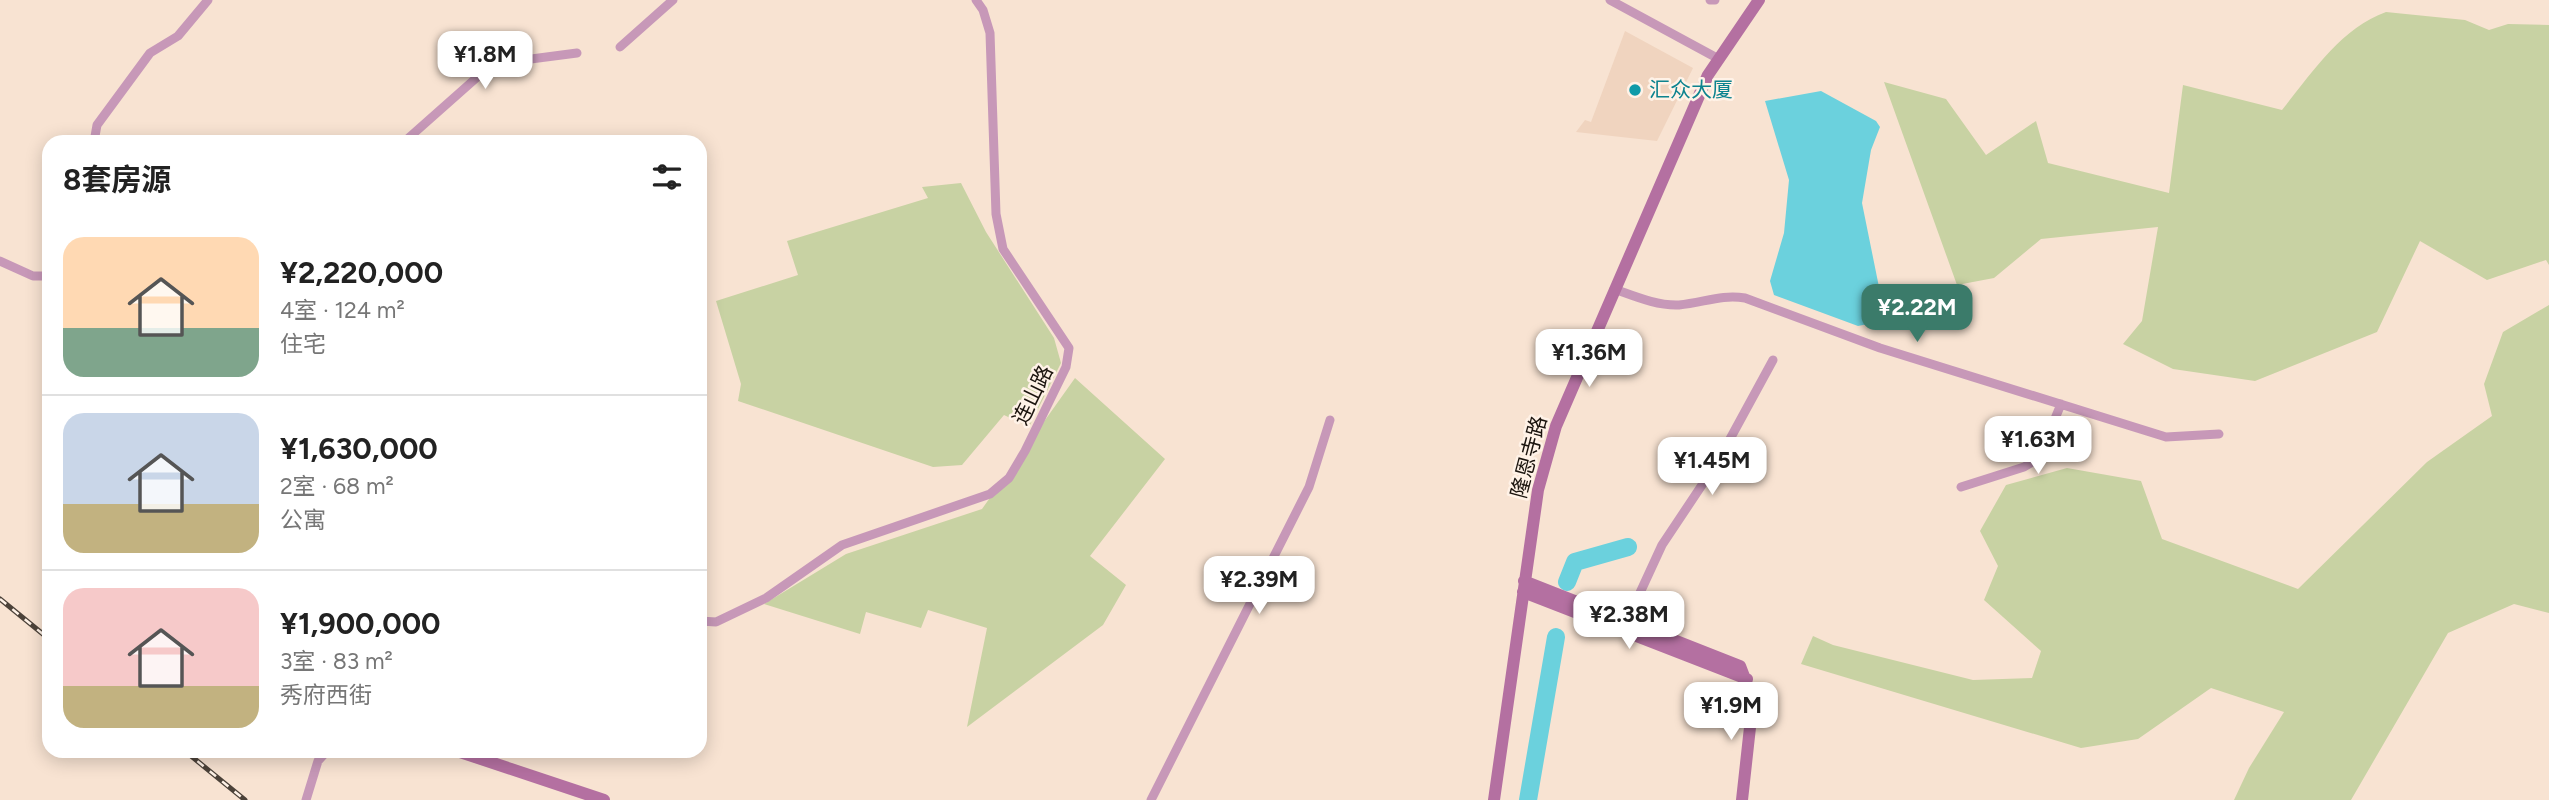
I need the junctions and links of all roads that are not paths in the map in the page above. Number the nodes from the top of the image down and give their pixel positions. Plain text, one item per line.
1 (208, 0) edge
2 (673, 0) edge
3 (976, 0) edge
4 (1610, 0) edge
5 (1759, 0) edge
6 (620, 47) dead end
7 (576, 53) dead end
8 (1717, 58) junction
9 (95, 135) edge
10 (412, 135) edge
11 (0, 261) edge
12 (42, 276) edge
13 (1614, 289) junction
14 (1773, 360) dead end
15 (2061, 404) junction
16 (1330, 420) dead end
17 (2219, 434) dead end
18 (1961, 487) dead end
19 (1523, 586) junction
20 (707, 621) edge
21 (1627, 621) junction
22 (1747, 679) junction
23 (321, 758) edge
24 (478, 758) edge
25 (306, 800) edge
26 (604, 800) edge
27 (1151, 800) edge
28 (1494, 800) edge
29 (1742, 800) edge

1 - 9 street
2 - 6 street
3 - 20 street, 连山路
4 - 8 street
5 - 8 street, 隆恩寺路
7 - 10 street
8 - 13 street, 隆恩寺路
11 - 12 street
13 - 15 street
13 - 19 street, 隆恩寺路
14 - 21 street
15 - 17 street
15 - 18 street
16 - 27 street
19 - 21 street
19 - 22 street
19 - 28 street, 隆恩寺路
21 - 22 street
22 - 29 street
23 - 25 street
24 - 26 street

